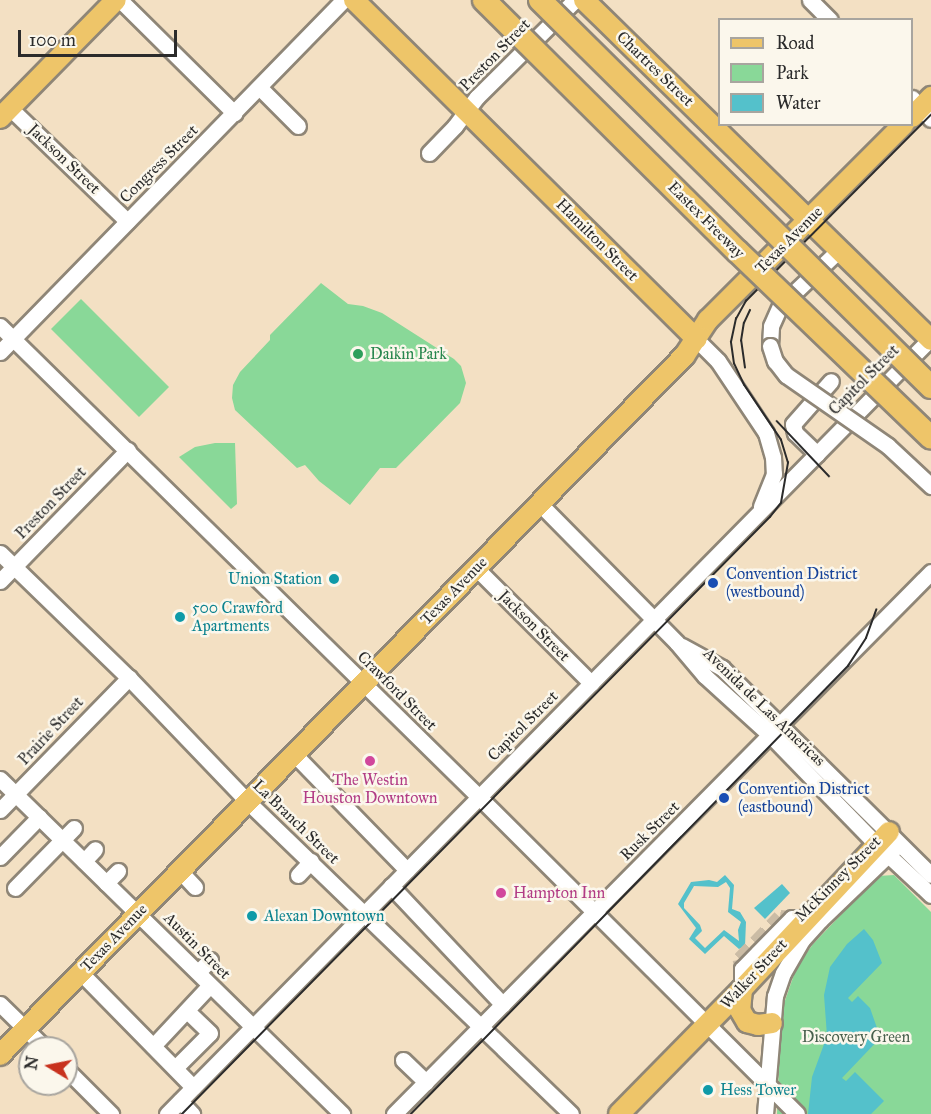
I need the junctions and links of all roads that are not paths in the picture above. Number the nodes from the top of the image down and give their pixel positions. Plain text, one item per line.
1 (118, 0) edge
2 (344, 0) edge
3 (354, 0) edge
4 (484, 0) edge
5 (540, 0) edge
6 (575, 0) edge
7 (584, 0) edge
8 (810, 0) edge
9 (828, 18) edge
10 (259, 87) junction
11 (3, 108) edge
12 (467, 111) junction
13 (234, 113) junction
14 (298, 126) dead end
15 (902, 126) edge
16 (429, 153) dead end
17 (808, 220) junction
18 (127, 221) junction
19 (839, 250) junction
20 (0, 326) edge
21 (13, 339) junction
22 (696, 339) junction
23 (931, 339) edge
24 (0, 352) edge
25 (831, 381) dead end
26 (931, 387) edge
27 (931, 438) edge
28 (128, 450) junction
29 (817, 454) junction
30 (931, 486) edge
31 (540, 504) junction
32 (759, 513) junction
33 (0, 553) edge
34 (14, 567) junction
35 (476, 568) junction
36 (931, 572) edge
37 (0, 581) edge
38 (654, 620) junction
39 (129, 678) junction
40 (591, 683) junction
41 (364, 684) junction
42 (775, 730) junction
43 (294, 754) junction
44 (0, 779) edge
45 (16, 794) junction
46 (479, 797) junction
47 (248, 802) junction
48 (52, 807) dead end
49 (0, 810) edge
50 (40, 818) junction
51 (74, 828) dead end
52 (63, 840) junction
53 (888, 844) junction
54 (95, 849) dead end
55 (0, 857) edge
56 (84, 861) junction
57 (311, 861) junction
58 (407, 870) junction
59 (180, 871) junction
60 (118, 872) dead end
61 (931, 874) edge
62 (298, 875) dead end
63 (106, 883) junction
64 (391, 886) junction
65 (195, 887) dead end
66 (15, 888) dead end
67 (931, 895) edge
68 (365, 913) junction
69 (593, 913) junction
70 (138, 914) junction
71 (804, 929) junction
72 (210, 960) dead end
73 (198, 972) junction
74 (81, 973) junction
75 (210, 985) junction
76 (742, 989) junction
77 (0, 1004) edge
78 (503, 1005) junction
79 (187, 1011) junction
80 (772, 1023) junction
81 (706, 1024) junction
82 (253, 1027) junction
83 (480, 1028) junction
84 (25, 1029) junction
85 (32, 1036) edge
86 (153, 1046) junction
87 (0, 1055) edge
88 (403, 1060) dead end
89 (175, 1068) junction
90 (78, 1081) edge
91 (426, 1082) junction
92 (766, 1084) junction
93 (193, 1087) junction
94 (180, 1101) junction
95 (111, 1114) edge
96 (166, 1114) edge
97 (192, 1114) edge
98 (342, 1114) edge
99 (394, 1114) edge
100 (571, 1114) edge
101 (619, 1114) edge
102 (765, 1114) edge
103 (797, 1114) edge

1 - 11 main road
1 - 13 street
2 - 10 street, Congress Street
3 - 12 main road, Hamilton Street
4 - 27 highway, Eastex Freeway, bridge
5 - 26 highway, bridge
6 - 12 street, Preston Street
7 - 17 main road, Chartres Street
8 - 9 street
10 - 13 street, Congress Street
10 - 14 street
11 - 18 street, Jackson Street
12 - 16 street, Preston Street
12 - 22 main road, Hamilton Street
13 - 18 street, Congress Street
15 - 17 main road, Texas Avenue
17 - 19 main road, Chartres Street
17 - 22 main road, Texas Avenue
18 - 21 street, Congress Street
19 - 23 main road, Chartres Street
19 - 30 street, bridge
20 - 21 street, Crawford Street
21 - 24 street, Congress Street
21 - 28 street, Crawford Street
22 - 31 main road, Texas Avenue
22 - 32 street, Hamilton Street
23 - 29 street, Capitol Street
25 - 29 street
28 - 34 street, Preston Street
28 - 41 street, Crawford Street
29 - 32 street, Capitol Street
31 - 35 main road, Texas Avenue
31 - 38 street, Avenida de Las Americas
32 - 38 street, Capitol Street
33 - 34 street, La Branch Street
34 - 37 street, Preston Street
34 - 39 street, La Branch Street
35 - 40 street, Jackson Street
35 - 41 main road, Texas Avenue
36 - 42 street, Rusk Street
38 - 40 street, Capitol Street
38 - 42 street, Avenida de Las Americas
39 - 45 street, Prairie Street
39 - 47 street, La Branch Street
40 - 46 street, Capitol Street
41 - 43 main road, Texas Avenue
41 - 46 street, Crawford Street
42 - 53 street, Avenida de Las Americas
42 - 69 street, Rusk Street
43 - 47 main road, Texas Avenue
43 - 58 street
44 - 45 street, Austin Street
45 - 49 street, Prairie Street
45 - 50 street, Austin Street
46 - 58 street, Capitol Street
46 - 69 street, Crawford Street
47 - 57 street, La Branch Street
47 - 59 main road, Texas Avenue
48 - 50 street
50 - 52 street, Austin Street
50 - 55 street
51 - 52 street
52 - 56 street, Austin Street
52 - 66 street
53 - 61 street, Avenida de Las Americas
53 - 67 street, Avenida de Las Americas
53 - 71 main road, Walker Street
54 - 56 street
56 - 63 street, Austin Street
57 - 62 street
57 - 68 street, La Branch Street
58 - 64 street, Capitol Street
59 - 65 street
59 - 70 main road, Texas Avenue
60 - 63 street
63 - 70 street, Austin Street
64 - 68 street, Capitol Street
64 - 78 street
68 - 82 street, Capitol Street
68 - 83 street, La Branch Street
69 - 78 street, Rusk Street
69 - 81 street, Crawford Street
70 - 73 street, Austin Street
70 - 74 main road, Texas Avenue
71 - 76 main road, Walker Street
71 - 80 street, McKinney Street
72 - 73 street
73 - 75 street, Austin Street
74 - 84 main road, Texas Avenue
74 - 86 street
75 - 79 street
75 - 82 street, Austin Street
76 - 80 main road
76 - 81 main road, Walker Street
77 - 84 street
78 - 83 street, Rusk Street
79 - 86 street
79 - 89 street
80 - 92 street, McKinney Street
81 - 92 street, Crawford Street
81 - 101 main road, Walker Street
82 - 93 street, Capitol Street
82 - 98 street, Austin Street
83 - 91 street, Rusk Street
83 - 100 street, La Branch Street
84 - 85 street
84 - 87 main road, Texas Avenue
86 - 89 street
88 - 91 street
89 - 93 street
90 - 95 street
91 - 99 street, Rusk Street
92 - 102 street, McKinney Street
92 - 103 street, Crawford Street
93 - 94 street, Capitol Street
94 - 96 street, Capitol Street
94 - 97 street

